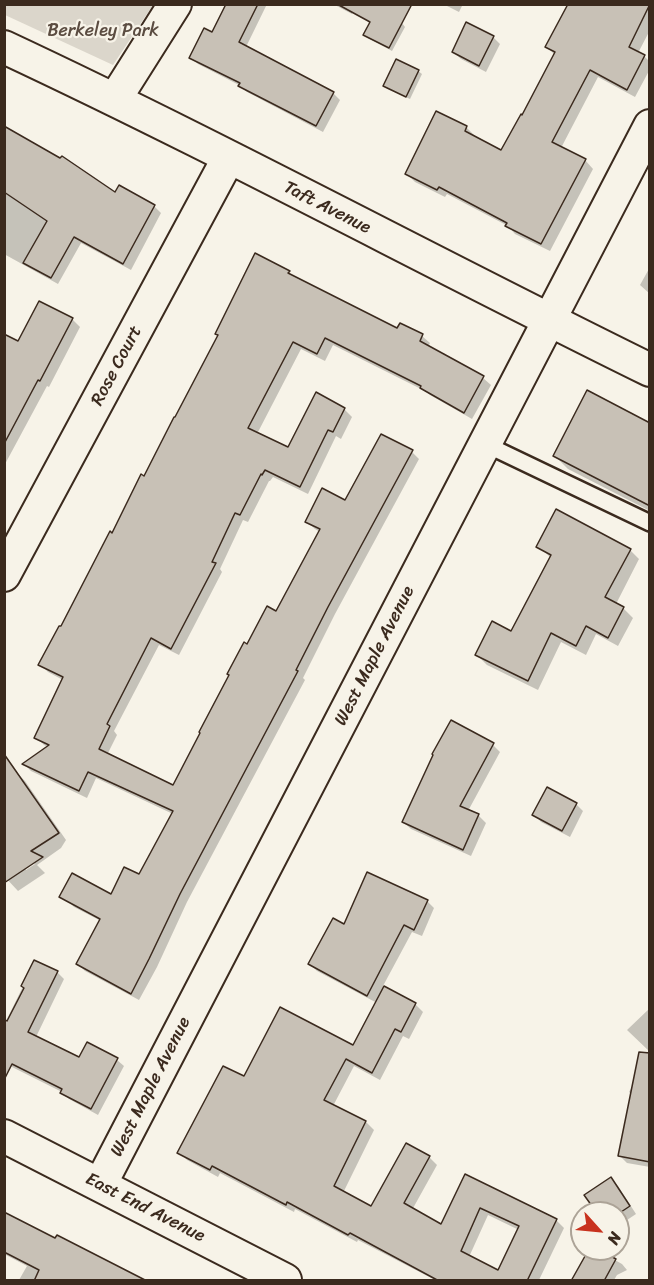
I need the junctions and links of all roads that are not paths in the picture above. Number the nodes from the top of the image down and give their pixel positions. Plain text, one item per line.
1 (175, 4) edge
2 (4, 47) edge
3 (115, 99) junction
4 (650, 126) edge
5 (229, 158) junction
6 (549, 320) junction
7 (650, 370) edge
8 (485, 444) junction
9 (650, 523) edge
10 (4, 574) edge
11 (4, 1136) edge
12 (100, 1185) junction
13 (285, 1281) edge

1 - 3 street
2 - 3 street, Taft Avenue
3 - 5 street, Taft Avenue
4 - 6 street, West Maple Avenue
5 - 6 street, Taft Avenue
5 - 10 street, Rose Court
6 - 7 street, Taft Avenue
6 - 8 street, West Maple Avenue
8 - 9 lane
8 - 12 street, West Maple Avenue
11 - 12 street, East End Avenue
12 - 13 street, East End Avenue

